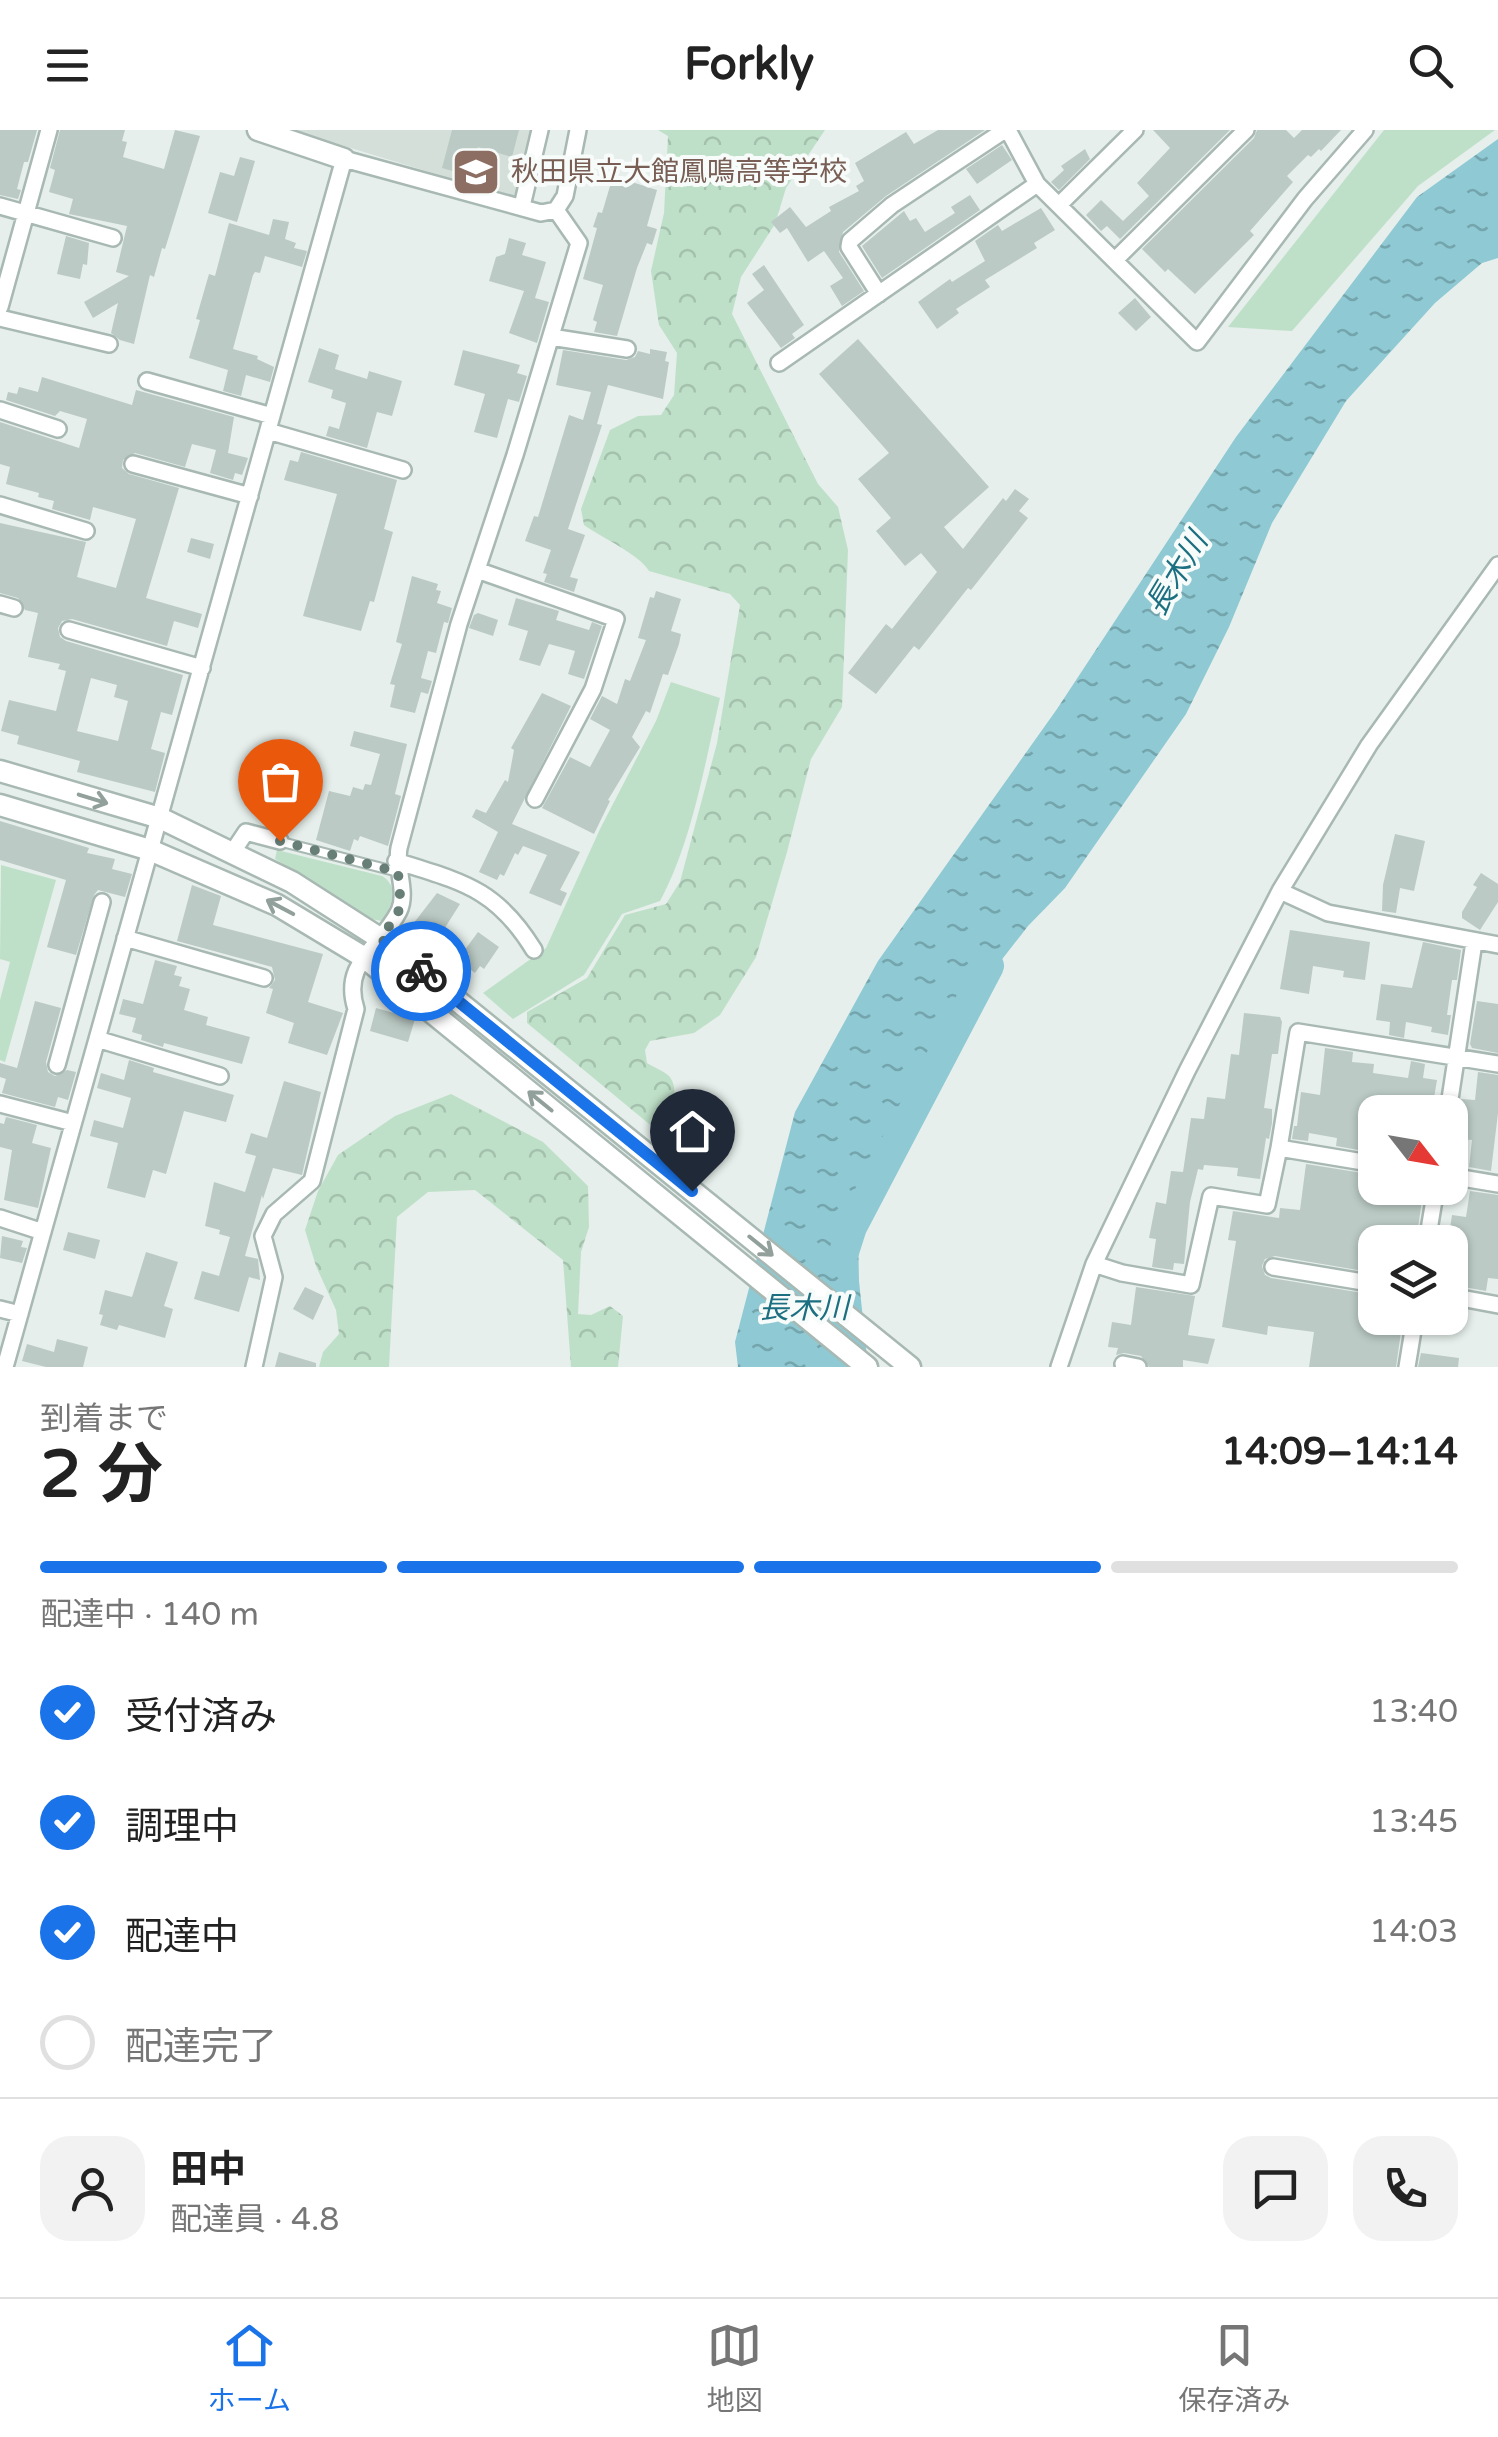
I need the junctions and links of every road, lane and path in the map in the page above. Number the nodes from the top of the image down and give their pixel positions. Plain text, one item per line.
1 (49, 130) edge
2 (258, 130) edge
3 (540, 130) edge
4 (578, 130) edge
5 (1006, 130) edge
6 (1134, 130) edge
7 (1246, 130) edge
8 (1358, 132) edge
9 (344, 159) junction
10 (1037, 184) junction
11 (1060, 204) junction
12 (0, 206) edge
13 (522, 206) junction
14 (556, 210) junction
15 (26, 213) junction
16 (113, 238) dead end
17 (1116, 259) junction
18 (880, 294) junction
19 (0, 307) edge
20 (0, 318) edge
21 (550, 337) junction
22 (108, 344) dead end
23 (627, 350) dead end
24 (779, 363) dead end
25 (147, 381) dead end
26 (0, 410) edge
27 (270, 423) junction
28 (58, 429) dead end
29 (133, 464) dead end
30 (402, 470) dead end
31 (250, 496) junction
32 (0, 505) edge
33 (86, 530) dead end
34 (1498, 566) edge
35 (477, 570) junction
36 (69, 630) dead end
37 (202, 668) junction
38 (0, 771) edge
39 (535, 800) dead end
40 (0, 804) edge
41 (160, 818) junction
42 (280, 841) joint
43 (150, 850) junction
44 (232, 853) junction
45 (397, 867) junction
46 (1280, 891) junction
47 (102, 902) dead end
48 (125, 938) junction
49 (381, 939) junction
50 (1474, 942) junction
51 (1498, 945) edge
52 (534, 950) dead end
53 (365, 958) junction
54 (264, 978) dead end
55 (78, 989) junction
56 (108, 996) junction
57 (97, 1038) junction
58 (1457, 1057) junction
59 (1498, 1064) edge
60 (56, 1065) dead end
61 (220, 1076) dead end
62 (1451, 1095) edge
63 (0, 1104) edge
64 (73, 1123) junction
65 (1279, 1148) junction
66 (1358, 1161) edge
67 (1468, 1179) edge
68 (1498, 1184) edge
69 (0, 1218) edge
70 (43, 1232) junction
71 (1094, 1264) junction
72 (1274, 1267) dead end
73 (1358, 1281) edge
74 (1468, 1299) edge
75 (1498, 1305) edge
76 (0, 1308) edge
77 (20, 1314) junction
78 (1412, 1335) edge
79 (6, 1367) edge
80 (254, 1367) edge
81 (867, 1367) edge
82 (910, 1367) edge
83 (1060, 1367) edge
84 (1407, 1367) edge

1 - 15 street
2 - 9 street
3 - 13 street
4 - 14 street
5 - 10 street
5 - 18 street
6 - 11 street
7 - 17 street
8 - 17 street
9 - 13 street
9 - 27 street
10 - 11 street
10 - 18 street
11 - 17 street
12 - 15 street
13 - 14 street
14 - 21 street
15 - 16 street
15 - 19 street
18 - 24 street
20 - 22 street
21 - 23 street
21 - 35 street
25 - 27 street
26 - 28 street
27 - 30 street
27 - 31 street
29 - 31 street
31 - 37 street
32 - 33 street
34 - 46 street
35 - 39 street
35 - 45 street
36 - 37 street
37 - 41 street
38 -> 41 street
40 - 43 street
41 - 43 street
41 - 44 street
42 - 44 street
42 - 45 lane
43 - 48 street
53 -> 43 street
44 - 49 street
45 - 49 street
45 - 52 street
46 - 50 street
46 - 71 street
47 - 55 street
48 - 54 street
48 - 56 street
49 - 53 street
49 -> 82 street
50 - 51 street
50 - 58 street
53 - 80 street
81 -> 53 street
55 - 56 street
55 - 60 street
56 - 57 street
57 - 61 street
57 - 64 street
58 - 59 street
58 - 62 street
58 - 65 street
63 - 64 street
64 - 70 street
65 - 66 street
65 - 71 street
67 - 68 street
69 - 70 street
70 - 77 street
71 - 83 street
72 - 73 street
74 - 75 street
76 - 77 street
77 - 79 street
78 - 84 street

